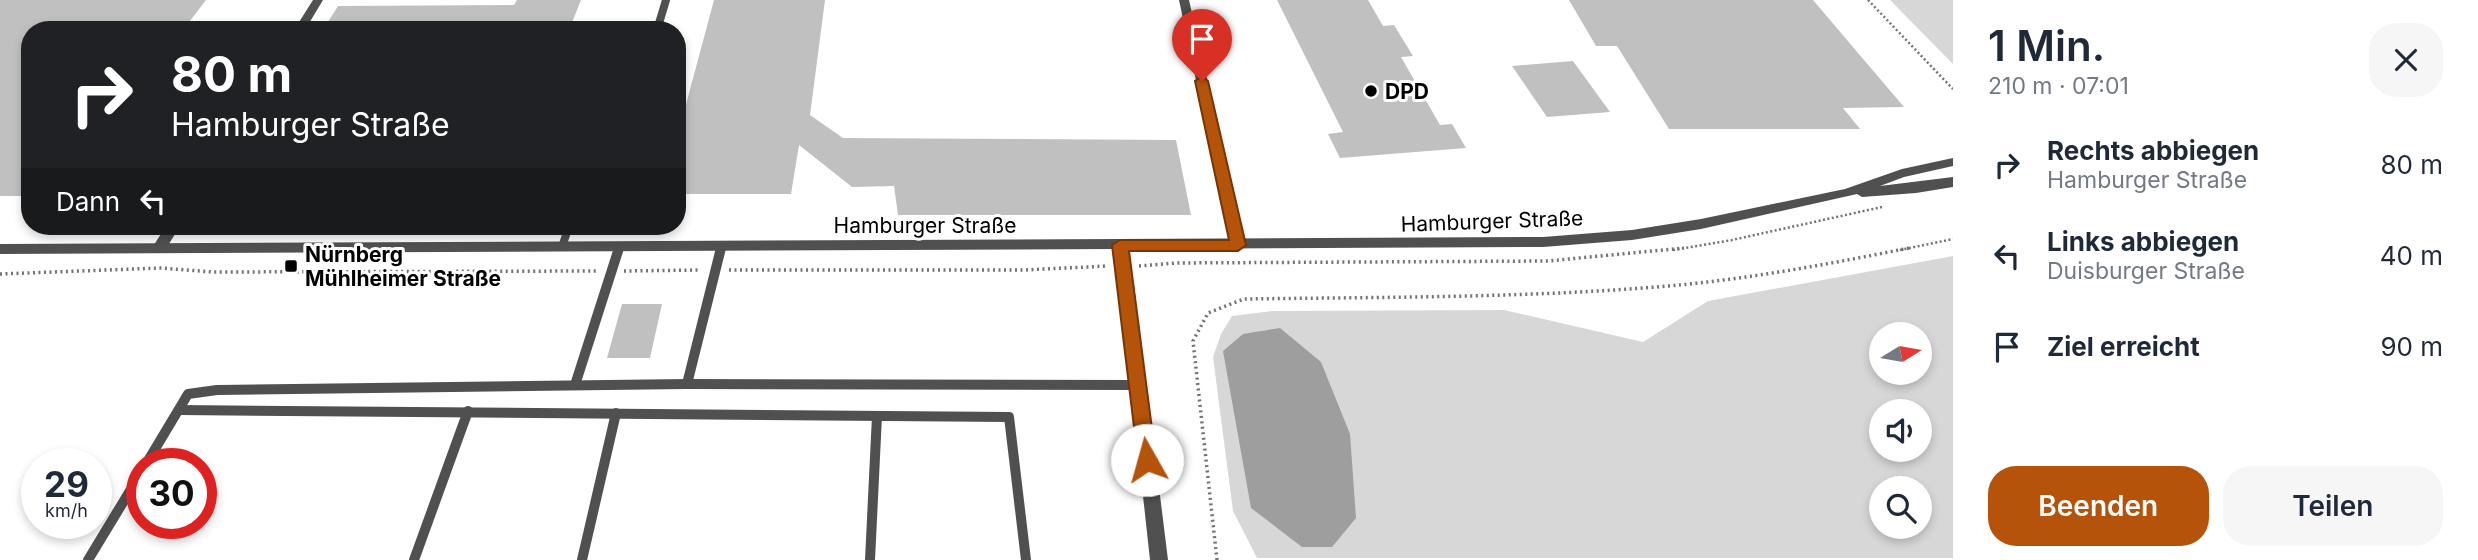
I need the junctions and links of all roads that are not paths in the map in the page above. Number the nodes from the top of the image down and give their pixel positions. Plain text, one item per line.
1 (318, 0) edge
2 (666, 0) edge
3 (1184, 0) edge
4 (305, 21) edge
5 (660, 21) edge
6 (1953, 162) edge
7 (1953, 182) edge
8 (1847, 193) junction
9 (167, 235) edge
10 (566, 235) edge
11 (1120, 245) junction
12 (1238, 245) junction
13 (721, 246) junction
14 (562, 247) junction
15 (620, 247) junction
16 (0, 248) edge
17 (159, 248) junction
18 (687, 384) junction
19 (575, 385) junction
20 (1138, 385) junction
21 (179, 410) junction
22 (467, 411) junction
23 (616, 413) junction
24 (877, 416) junction
25 (156, 448) edge
26 (126, 497) edge
27 (88, 560) edge
28 (414, 560) edge
29 (583, 560) edge
30 (870, 560) edge
31 (1026, 560) edge
32 (1159, 560) edge

1 - 4 street
2 - 5 lane
3 - 12 street
6 - 8 street, Hamburger Straße
7 - 8 street, Hamburger Straße
8 - 12 street, Hamburger Straße
9 - 17 street
10 - 14 lane
11 - 12 street, Hamburger Straße
11 - 13 street, Hamburger Straße
11 - 20 street
13 - 15 street, Hamburger Straße
13 - 18 lane
14 - 15 street, Hamburger Straße
14 - 17 street, Hamburger Straße
15 - 19 lane
16 - 17 street, Hamburger Straße
18 - 19 lane
18 - 20 lane
19 - 21 lane
20 - 32 street
21 - 22 lane
21 - 25 lane
22 - 23 lane
22 - 28 lane
23 - 24 lane
23 - 29 lane
24 - 30 lane
24 - 31 lane
26 - 27 lane

